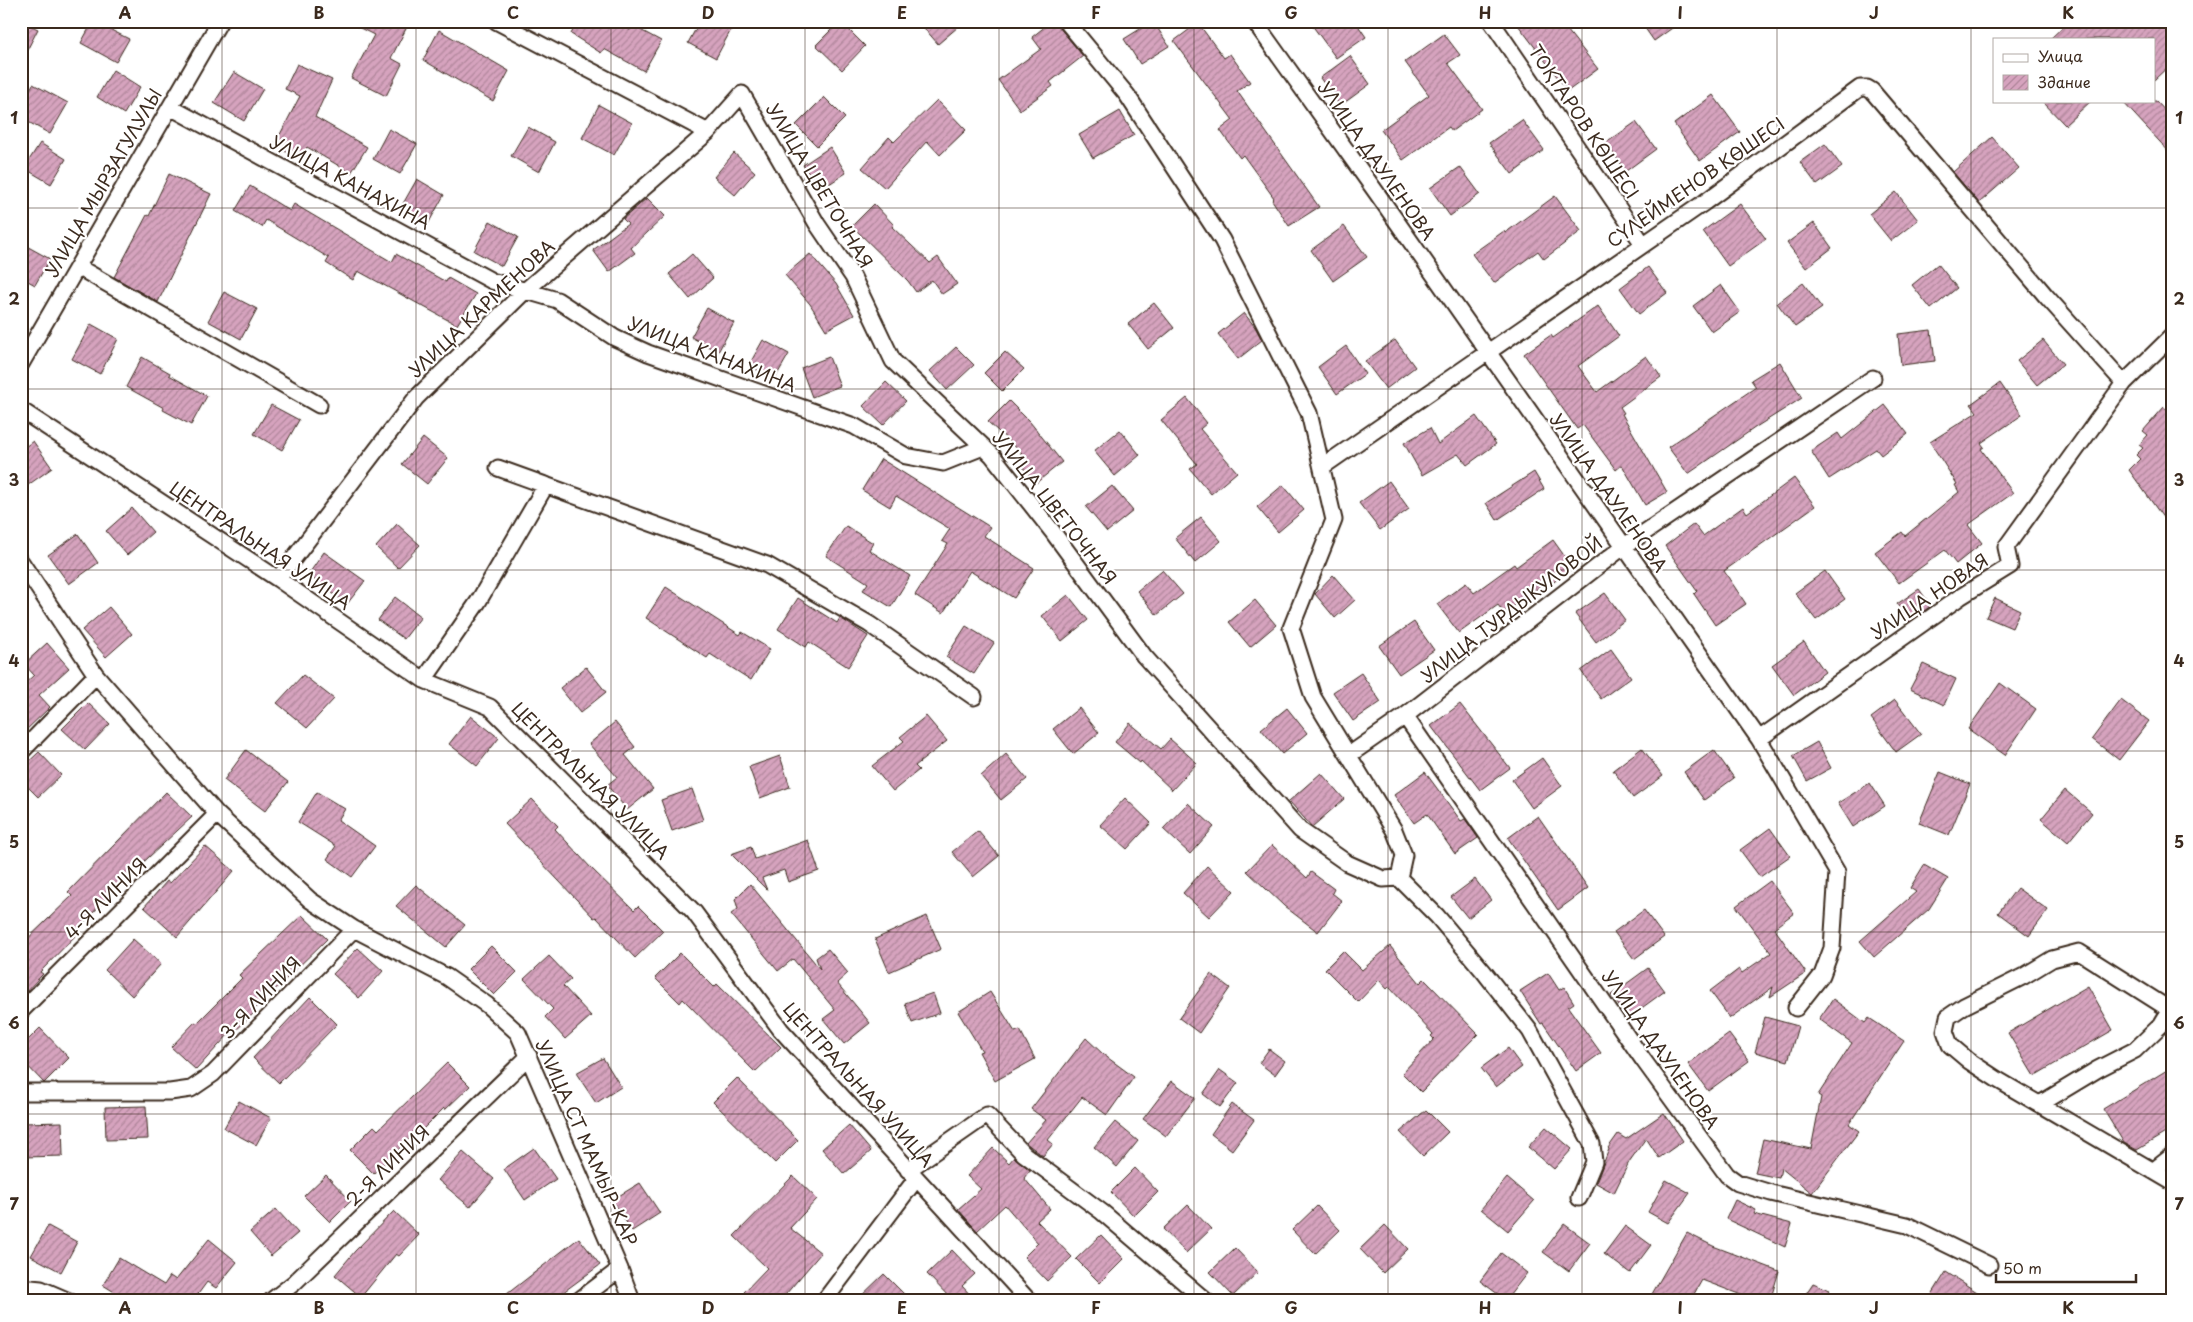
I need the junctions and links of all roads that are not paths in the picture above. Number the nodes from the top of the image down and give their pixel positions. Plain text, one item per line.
1 (220, 21) edge
2 (496, 21) edge
3 (1066, 21) edge
4 (1254, 21) edge
5 (1491, 21) edge
6 (742, 94) joint
7 (170, 107) junction
8 (708, 132) junction
9 (1643, 244) junction
10 (78, 267) junction
11 (526, 290) junction
12 (2172, 336) edge
13 (1487, 353) junction
14 (21, 364) edge
15 (1873, 378) dead end
16 (2124, 383) junction
17 (318, 406) dead end
18 (21, 410) edge
19 (983, 447) junction
20 (1322, 467) junction
21 (498, 468) dead end
22 (546, 485) junction
23 (1623, 547) junction
24 (21, 562) edge
25 (278, 579) junction
26 (96, 675) junction
27 (424, 680) junction
28 (974, 697) dead end
29 (1405, 716) junction
30 (1758, 739) junction
31 (21, 752) edge
32 (1349, 755) junction
33 (216, 814) junction
34 (1399, 878) junction
35 (354, 929) junction
36 (1796, 1008) dead end
37 (2171, 1010) edge
38 (21, 1011) edge
39 (529, 1056) junction
40 (21, 1092) edge
41 (2040, 1104) junction
42 (2172, 1156) edge
43 (2153, 1171) junction
44 (912, 1174) junction
45 (2172, 1182) edge
46 (1579, 1198) dead end
47 (1990, 1265) dead end
48 (620, 1269) junction
49 (21, 1287) edge
50 (69, 1301) edge
51 (271, 1301) edge
52 (578, 1301) edge
53 (632, 1301) edge
54 (824, 1301) edge
55 (1029, 1301) edge
56 (1206, 1301) edge

1 - 7 street, УЛИЦА МЫРЗАГУЛУЛЫ
2 - 8 street
3 - 20 street
4 - 13 street, УЛИЦА ДАУЛЕНОВА
5 - 9 street, ТОҚТАРОВ КӨШЕСІ
6 - 8 street, УЛИЦА КАРМЕНОВА
6 - 19 street, УЛИЦА ЦВЕТОЧНАЯ
7 - 10 street, УЛИЦА МЫРЗАГУЛУЛЫ
7 - 11 street, УЛИЦА КАНАХИНА
8 - 11 street, УЛИЦА КАРМЕНОВА
9 - 13 street, СҮЛЕЙМЕНОВ КӨШЕСІ
9 - 16 street, СҮЛЕЙМЕНОВ КӨШЕСІ
10 - 14 street, УЛИЦА МЫРЗАГУЛУЛЫ
10 - 17 street
11 - 19 street, УЛИЦА КАНАХИНА
11 - 25 street, УЛИЦА КАРМЕНОВА
12 - 16 street, УЛИЦА НОВАЯ
13 - 20 street, СҮЛЕЙМЕНОВ КӨШЕСІ
13 - 23 street, УЛИЦА ДАУЛЕНОВА
15 - 23 street, УЛИЦА ТУРДЫКУЛОВОЙ
16 - 30 street, УЛИЦА НОВАЯ
18 - 25 street, ЦЕНТРАЛЬНАЯ УЛИЦА
19 - 34 street, УЛИЦА ЦВЕТОЧНАЯ
20 - 32 street
21 - 22 street
22 - 27 street
22 - 28 street
23 - 29 street, УЛИЦА ТУРДЫКУЛОВОЙ
23 - 30 street, УЛИЦА ДАУЛЕНОВА
24 - 26 street, УЛИЦА СТ МАМЫР-КАР
25 - 27 street, ЦЕНТРАЛЬНАЯ УЛИЦА
26 - 31 street
26 - 33 street, УЛИЦА СТ МАМЫР-КАР
27 - 44 street, ЦЕНТРАЛЬНАЯ УЛИЦА
29 - 32 street, УЛИЦА ТУРДЫКУЛОВОЙ
29 - 47 street, УЛИЦА ДАУЛЕНОВА
30 - 36 street, УЛИЦА ДАУЛЕНОВА
32 - 34 street
33 - 35 street, УЛИЦА СТ МАМЫР-КАР
33 - 38 street, 4-Я ЛИНИЯ
34 - 46 street
35 - 39 street, УЛИЦА СТ МАМЫР-КАР
35 - 40 street, 3-Я ЛИНИЯ
37 - 41 street
37 - 41 street
39 - 48 street, УЛИЦА СТ МАМЫР-КАР
39 - 51 street, 2-Я ЛИНИЯ
41 - 43 street
42 - 43 street
43 - 45 street
44 - 54 street
44 - 55 street, ЦЕНТРАЛЬНАЯ УЛИЦА
44 - 56 street
48 - 52 street
48 - 53 street, УЛИЦА СТ МАМЫР-КАР
49 - 50 street

